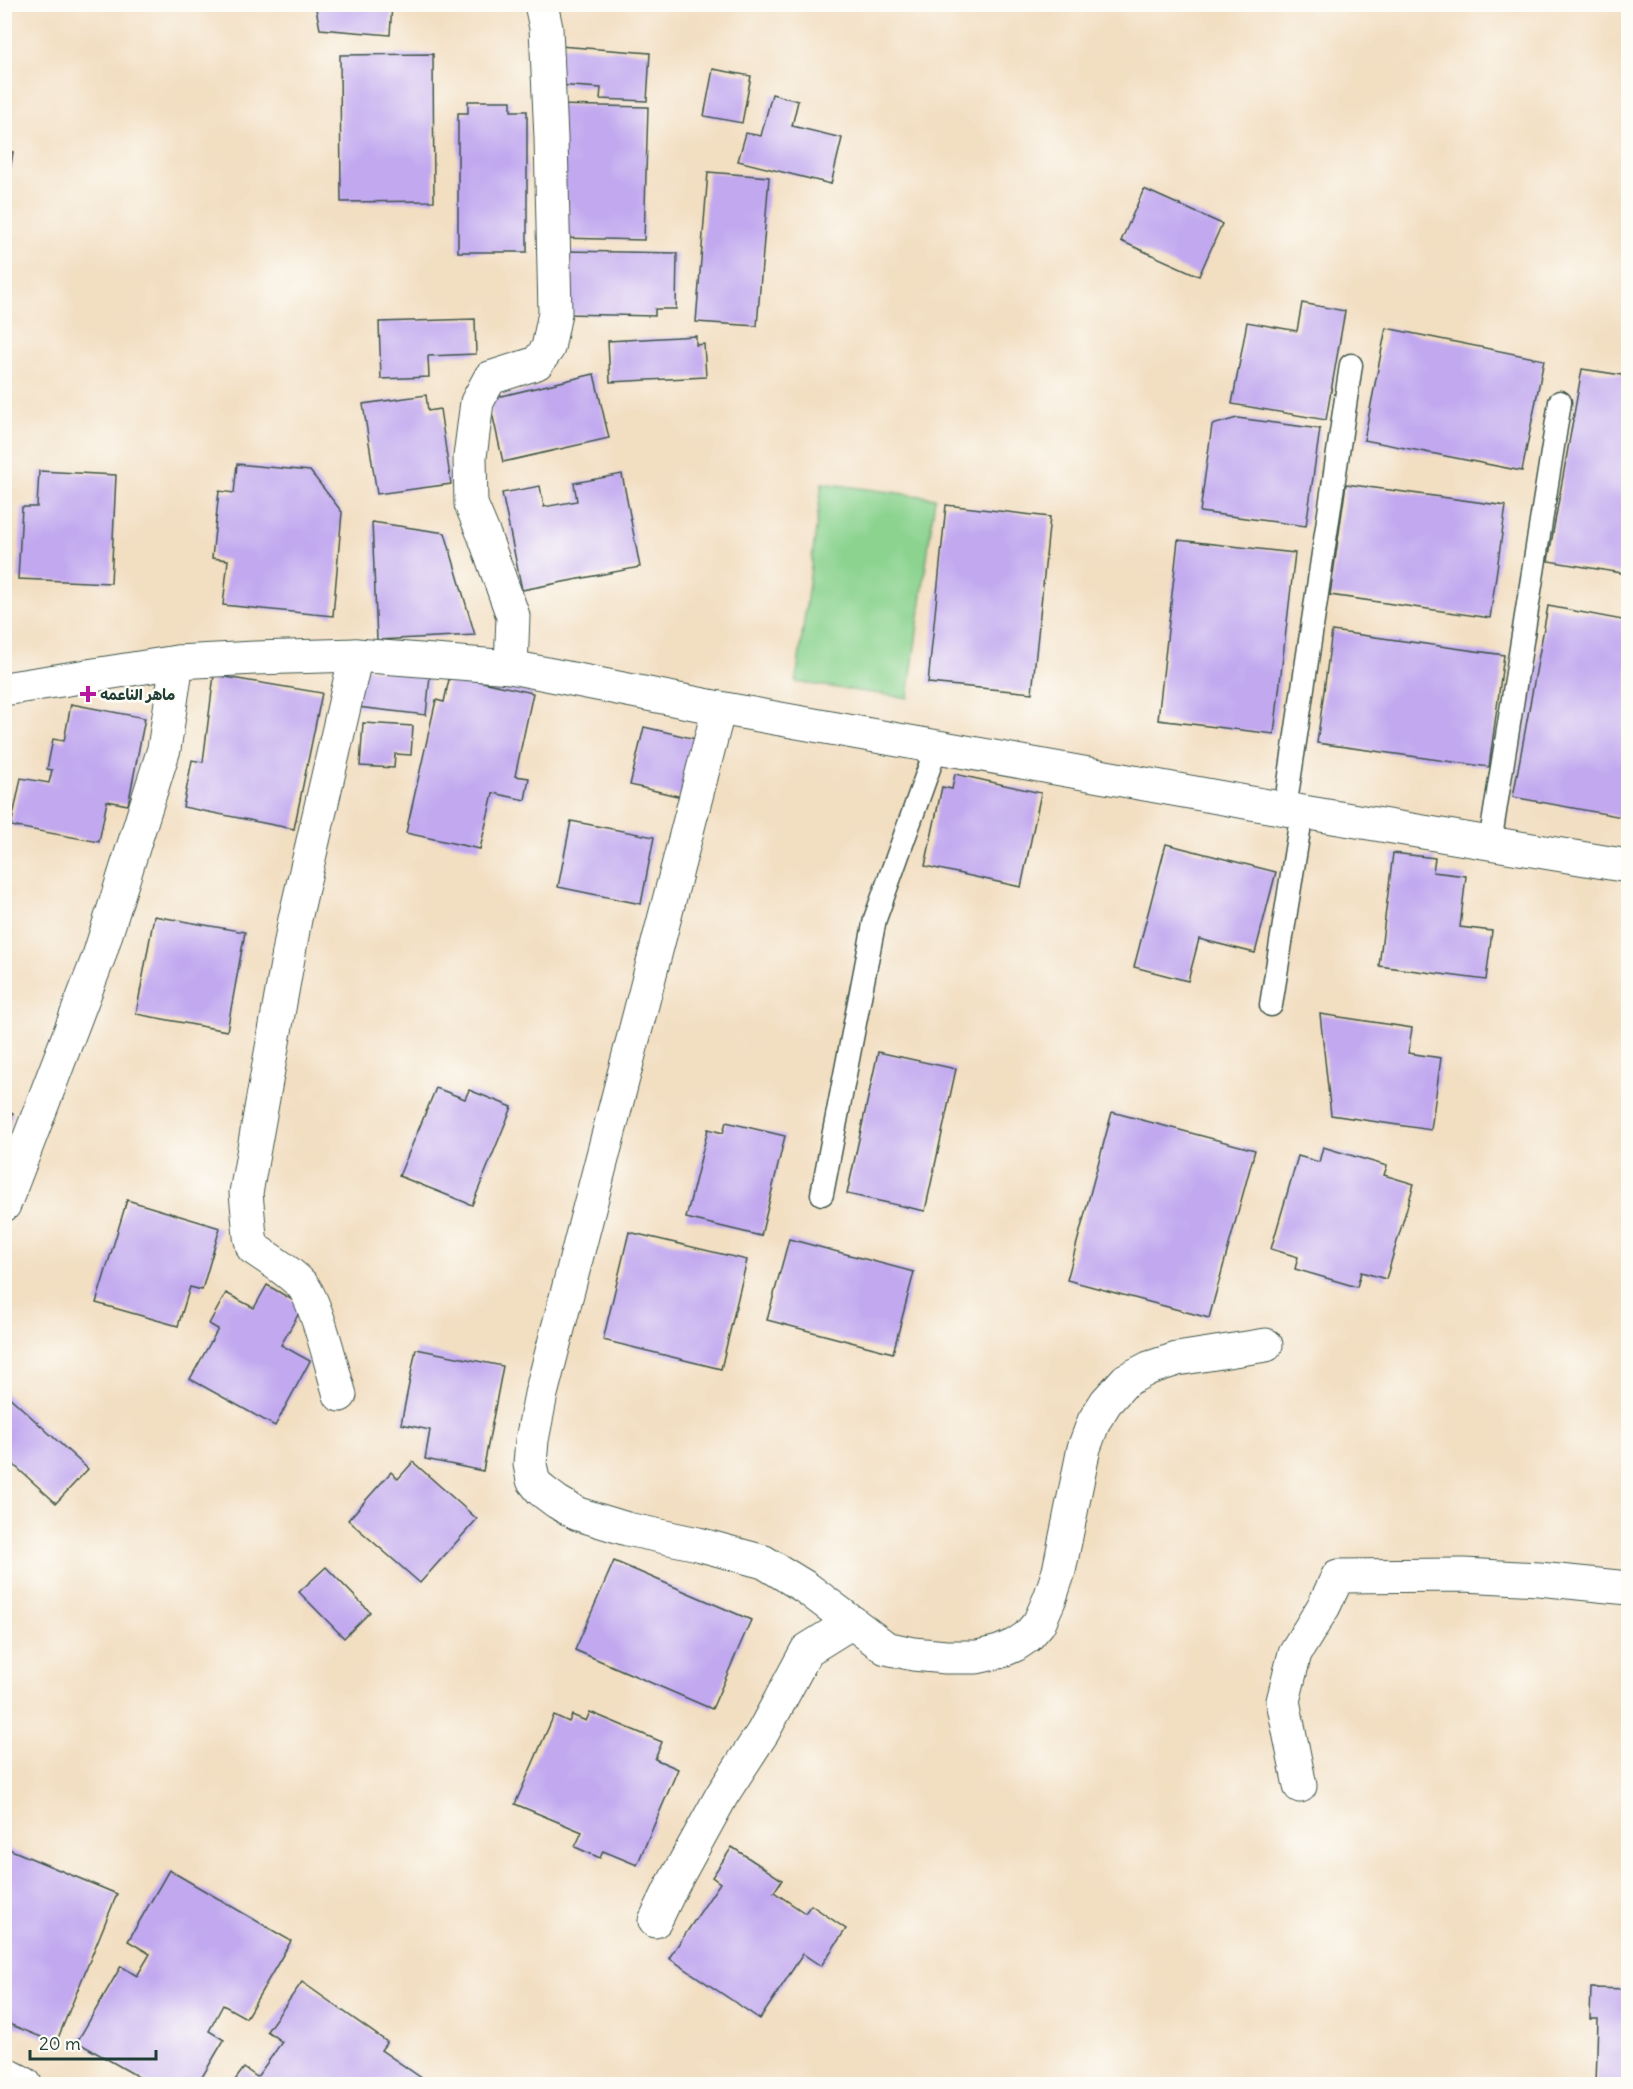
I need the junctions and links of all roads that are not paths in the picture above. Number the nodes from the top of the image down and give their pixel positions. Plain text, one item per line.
1 (541, 4) edge
2 (1351, 365) dead end
3 (1560, 402) dead end
4 (356, 655) junction
5 (177, 662) junction
6 (511, 667) junction
7 (4, 689) edge
8 (719, 708) junction
9 (937, 746) junction
10 (1293, 810) junction
11 (1490, 843) junction
12 (1629, 866) edge
13 (1271, 1005) dead end
14 (822, 1194) dead end
15 (4, 1205) edge
16 (1266, 1345) dead end
17 (340, 1395) dead end
18 (1629, 1588) edge
19 (852, 1622) junction
20 (1300, 1786) dead end
21 (655, 1921) dead end
22 (4, 2073) edge
23 (26, 2085) edge

1 - 6 street
2 - 10 lane
3 - 11 lane
4 - 5 street
4 - 6 street
4 - 17 street
5 - 7 street
5 - 15 street
6 - 8 street
8 - 9 street
8 - 19 street
9 - 10 street
9 - 14 lane
10 - 11 street
10 - 13 lane
11 - 12 street
16 - 19 street
18 - 20 street
19 - 21 street
22 - 23 street

